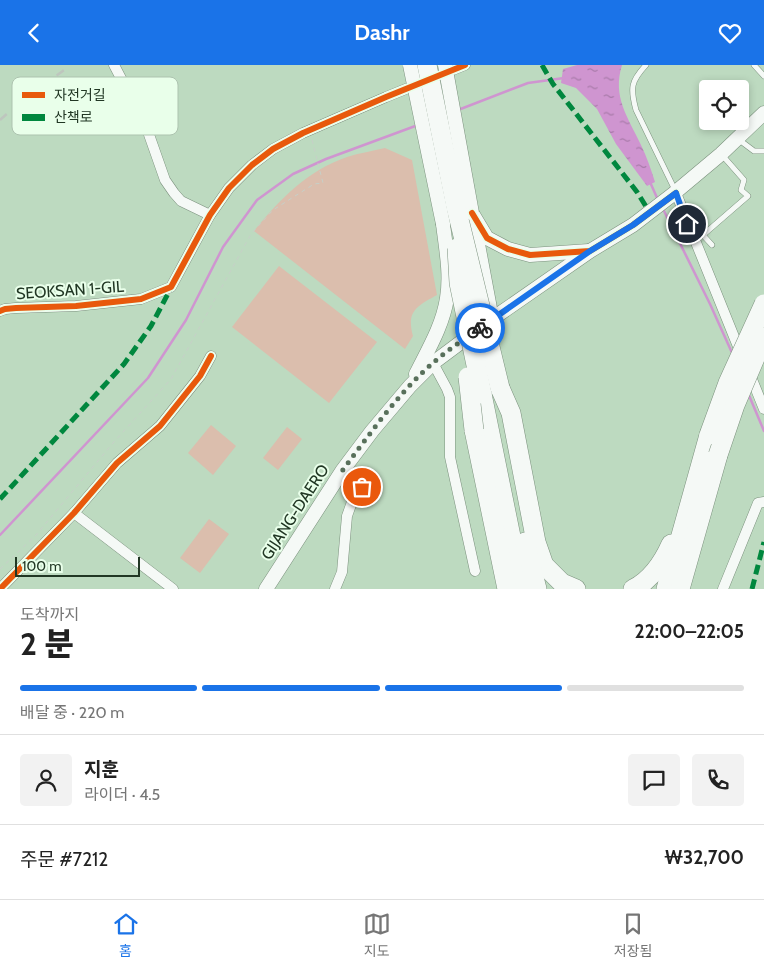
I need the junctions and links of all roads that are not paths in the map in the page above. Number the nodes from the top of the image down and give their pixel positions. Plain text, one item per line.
1 (114, 65) edge
2 (410, 65) edge
3 (444, 65) edge
4 (466, 65) edge
5 (646, 65) edge
6 (754, 65) edge
7 (431, 71) edge
8 (764, 76) edge
9 (120, 77) edge
10 (764, 113) edge
11 (149, 135) edge
12 (737, 138) junction
13 (764, 151) edge
14 (721, 154) junction
15 (674, 194) junction
16 (464, 210) junction
17 (210, 215) junction
18 (443, 224) junction
19 (687, 224) junction
20 (703, 235) junction
21 (712, 245) dead end
22 (590, 251) junction
23 (459, 283) junction
24 (764, 304) edge
25 (0, 311) edge
26 (492, 319) junction
27 (764, 337) edge
28 (463, 340) junction
29 (211, 356) dead end
30 (433, 363) junction
31 (410, 386) junction
32 (500, 388) junction
33 (764, 409) edge
34 (342, 471) junction
35 (691, 500) junction
36 (764, 502) edge
37 (74, 513) junction
38 (475, 571) dead end
39 (0, 589) edge
40 (173, 589) edge
41 (266, 589) edge
42 (336, 589) edge
43 (507, 589) edge
44 (526, 589) edge
45 (537, 589) edge
46 (576, 589) edge
47 (633, 589) edge
48 (666, 589) edge
49 (680, 589) edge
50 (723, 589) edge

1 - 9 street
2 - 18 main road, bridge
3 - 16 main road, bridge
4 - 7 street
5 - 15 lane
6 - 8 lane
7 - 16 highway, bridge
7 - 17 street
10 - 12 main road, GIJANG-DAERO
11 - 17 street
12 - 13 lane
12 - 14 main road, GIJANG-DAERO
14 - 15 main road, GIJANG-DAERO
14 - 20 lane
15 - 19 street
15 - 22 main road, GIJANG-DAERO
16 - 22 main road
16 - 23 highway, bridge
16 - 26 main road
16 - 32 highway, bridge
17 - 25 street, SEOKSAN 1-GIL
18 - 28 main road
18 - 31 main road
19 - 20 lane
19 - 33 street
20 - 21 lane
22 - 26 main road, GIJANG-DAERO
23 - 43 highway, bridge
23 - 44 highway, bridge
24 - 35 highway, bridge
26 - 28 main road, GIJANG-DAERO
27 - 49 highway, bridge
28 - 30 main road, GIJANG-DAERO
29 - 37 street
30 - 31 main road, GIJANG-DAERO
30 - 38 street
31 - 34 main road, GIJANG-DAERO
32 - 45 highway
32 - 46 highway
34 - 41 main road, GIJANG-DAERO
34 - 42 street
35 - 47 highway
35 - 48 highway
36 - 50 street
37 - 39 street
37 - 40 street

